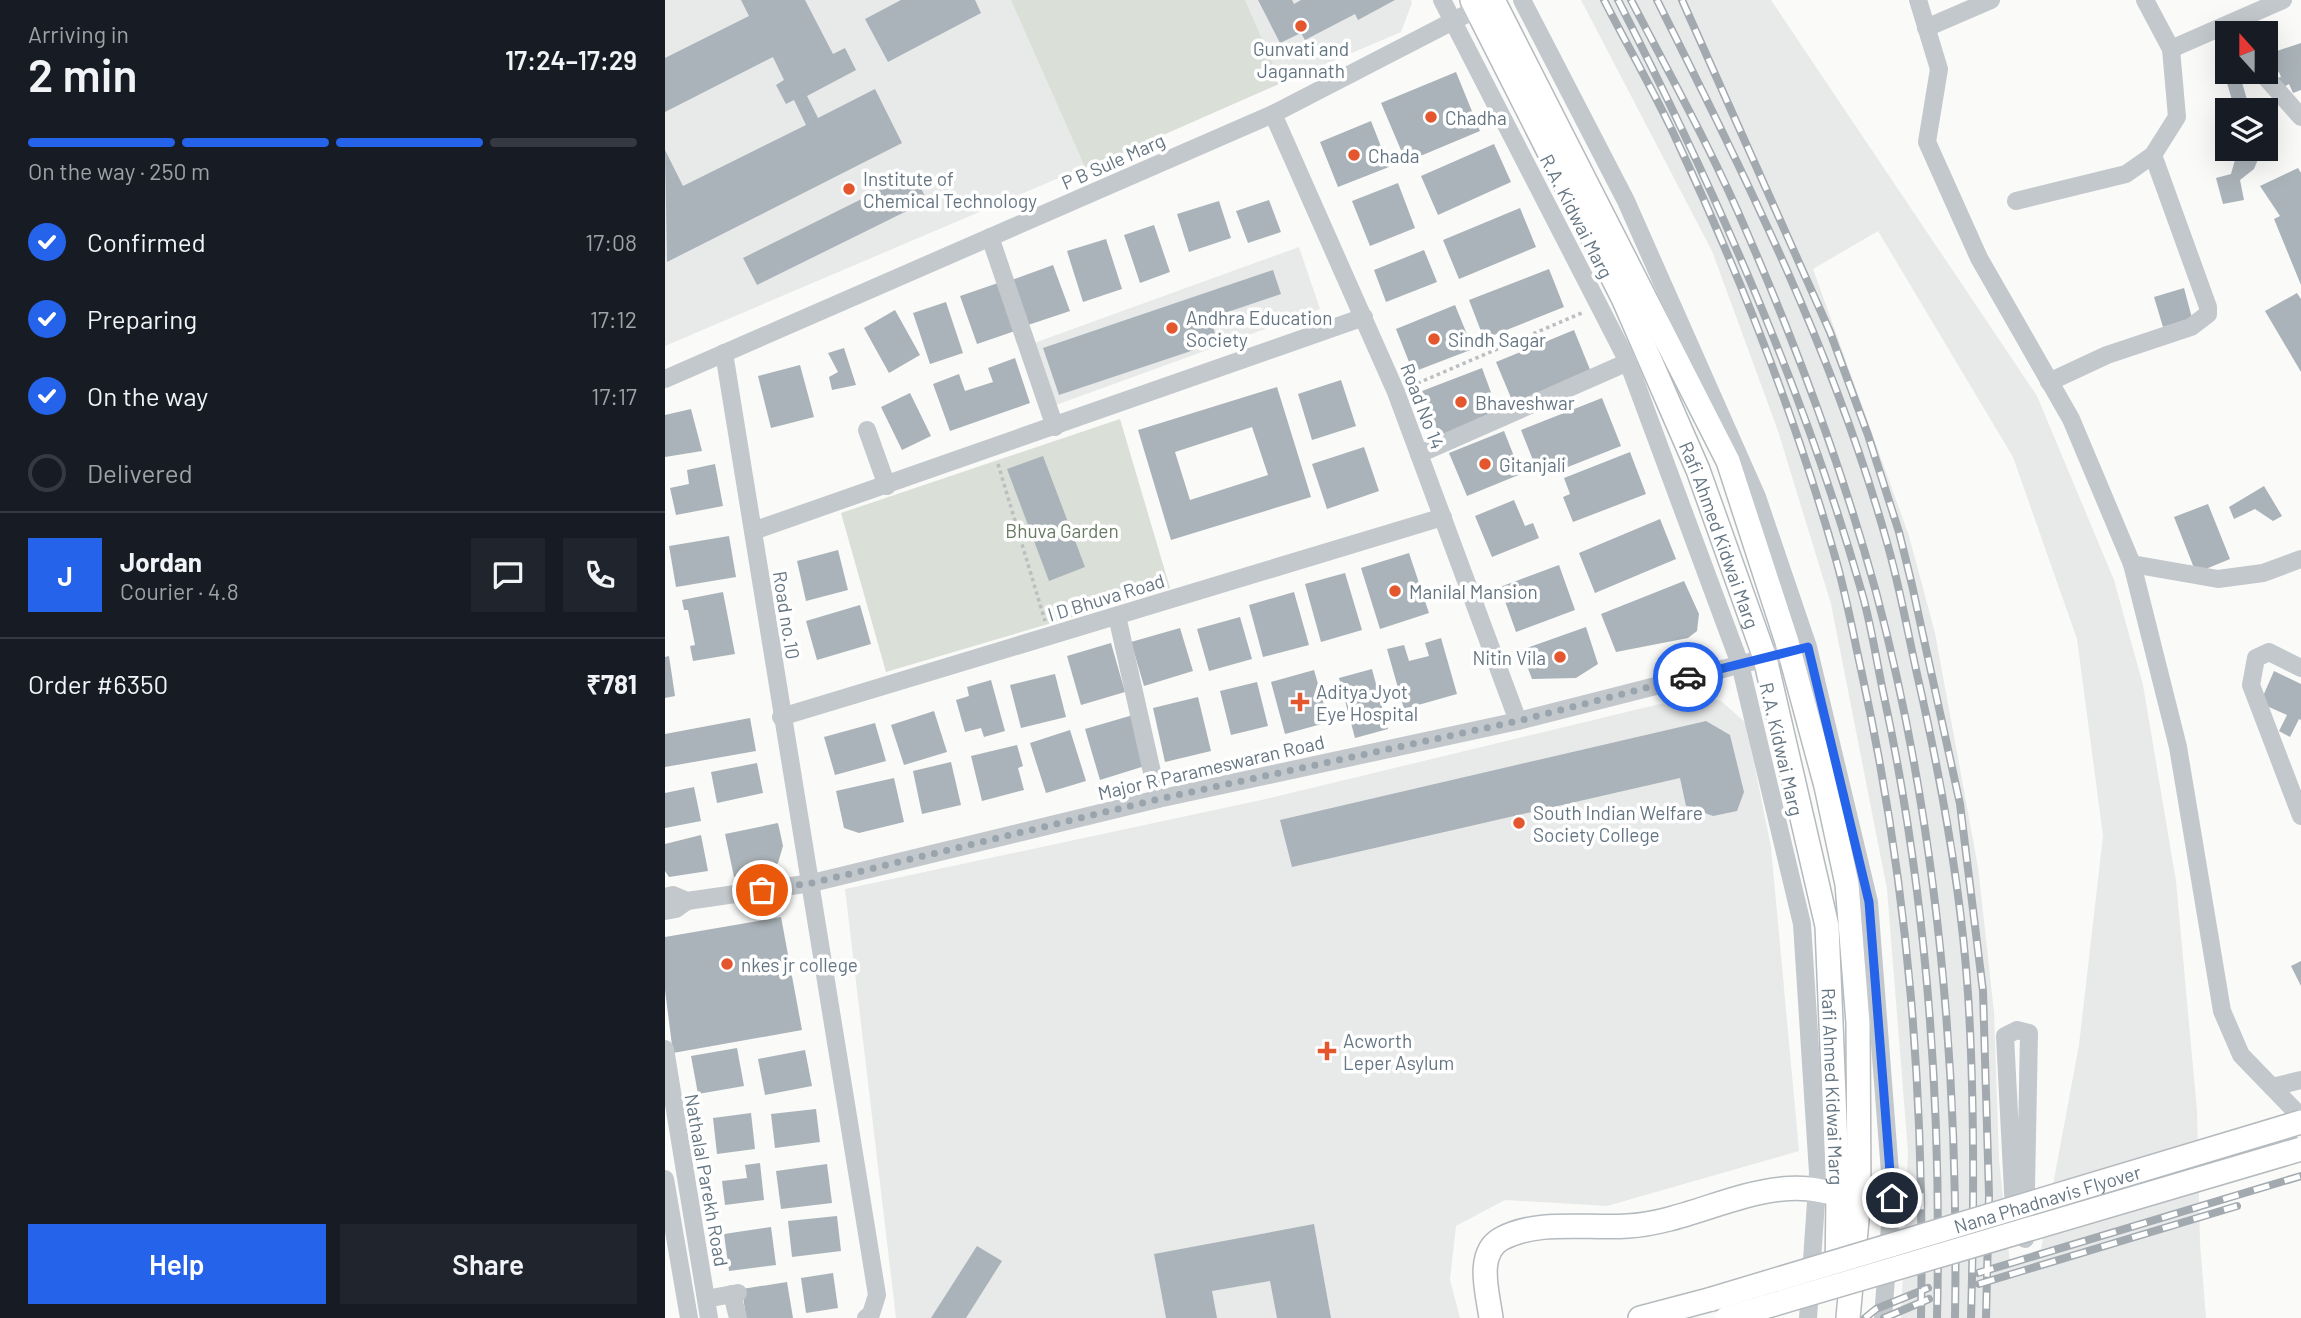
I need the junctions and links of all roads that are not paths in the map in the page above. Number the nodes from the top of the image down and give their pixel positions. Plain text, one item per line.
1 (1441, 0) edge
2 (1522, 0) edge
3 (1918, 0) edge
4 (1991, 0) edge
5 (2145, 0) edge
6 (2283, 0) edge
7 (1486, 2) edge
8 (2248, 21) edge
9 (1453, 22) junction
10 (1926, 28) junction
11 (2215, 35) edge
12 (2171, 49) junction
13 (2272, 84) edge
14 (1273, 114) junction
15 (2301, 117) edge
16 (2153, 155) junction
17 (2016, 201) dead end
18 (990, 237) junction
19 (1364, 317) junction
20 (724, 353) junction
21 (1628, 362) junction
22 (665, 379) edge
23 (2049, 382) junction
24 (1055, 427) junction
25 (867, 430) dead end
26 (1419, 454) junction
27 (887, 486) junction
28 (1443, 517) junction
29 (753, 531) junction
30 (2301, 559) edge
31 (2131, 564) junction
32 (1117, 616) junction
33 (1799, 649) junction
34 (1765, 658) junction
35 (1740, 664) junction
36 (2301, 668) edge
37 (781, 717) junction
38 (1518, 721) junction
39 (1159, 799) junction
40 (2301, 816) edge
41 (812, 883) junction
42 (665, 897) edge
43 (687, 901) junction
44 (665, 911) edge
45 (665, 1049) edge
46 (2301, 1080) edge
47 (2272, 1087) junction
48 (2301, 1120) edge
49 (2301, 1149) edge
50 (674, 1163) edge
51 (665, 1179) edge
52 (1816, 1187) junction
53 (1849, 1196) junction
54 (1892, 1198) junction
55 (2014, 1211) junction
56 (2025, 1239) dead end
57 (706, 1299) junction
58 (689, 1318) edge
59 (709, 1318) edge
60 (738, 1318) edge
61 (866, 1318) edge
62 (1491, 1318) edge
63 (1640, 1318) edge
64 (1727, 1318) edge
65 (1808, 1318) edge
66 (1836, 1318) edge
67 (1848, 1318) edge
68 (1883, 1318) edge

1 - 9 street, R.A. Kidwai Marg
2 - 33 street
3 - 10 street
4 - 10 street
5 - 12 street
6 - 8 street
7 - 9 street, P B Sule Marg
7 - 33 main road
7 - 34 main road, Rafi Ahmed Kidwai Marg
9 - 14 street, P B Sule Marg
9 - 21 street, R.A. Kidwai Marg
10 - 23 street
11 - 12 street
12 - 16 street
13 - 15 street
14 - 18 street, P B Sule Marg
14 - 19 street, Road No 14
16 - 17 street
16 - 23 street
18 - 20 street, P B Sule Marg
18 - 24 street
19 - 24 street
19 - 26 street, Road No 14
20 - 22 street, P B Sule Marg
20 - 29 street, Road no.10
21 - 26 street
21 - 35 street, R.A. Kidwai Marg
23 - 31 street
24 - 27 street
25 - 27 street
26 - 28 street, Road No 14
27 - 29 street
28 - 32 street, I D Bhuva Road
28 - 38 street, Road No 14
29 - 37 street, Road no.10
30 - 31 street
31 - 47 street
32 - 37 street, I D Bhuva Road
32 - 39 street
33 - 34 street, Major R Parameswaran Road
33 - 53 main road
33 - 54 street
34 - 35 street, Major R Parameswaran Road
34 - 53 main road, Rafi Ahmed Kidwai Marg
35 - 38 street, Major R Parameswaran Road
35 - 52 street, R.A. Kidwai Marg
36 - 40 street
37 - 41 street, Road no.10
38 - 39 street, Major R Parameswaran Road
39 - 41 street, Major R Parameswaran Road
41 - 43 street, Major R Parameswaran Road
41 - 61 street, Road no.10
42 - 43 street, Major R Parameswaran Road
43 - 44 street
45 - 50 street, Nathalal Parekh Road
46 - 47 street
47 - 48 street
48 - 55 main road, Nana Phadnavis Flyover, bridge
49 - 64 main road, Nana Phadnavis Flyover, bridge
50 - 57 street, Nathalal Parekh Road
51 - 58 street
52 - 53 main road
52 - 62 main road
52 - 65 street, R.A. Kidwai Marg
53 - 54 street
53 - 66 main road, Rafi Ahmed Kidwai Marg
53 - 67 main road
54 - 68 street
55 - 56 street
55 - 63 main road, Nana Phadnavis Flyover, bridge
57 - 59 street, Nathalal Parekh Road
57 - 60 street

